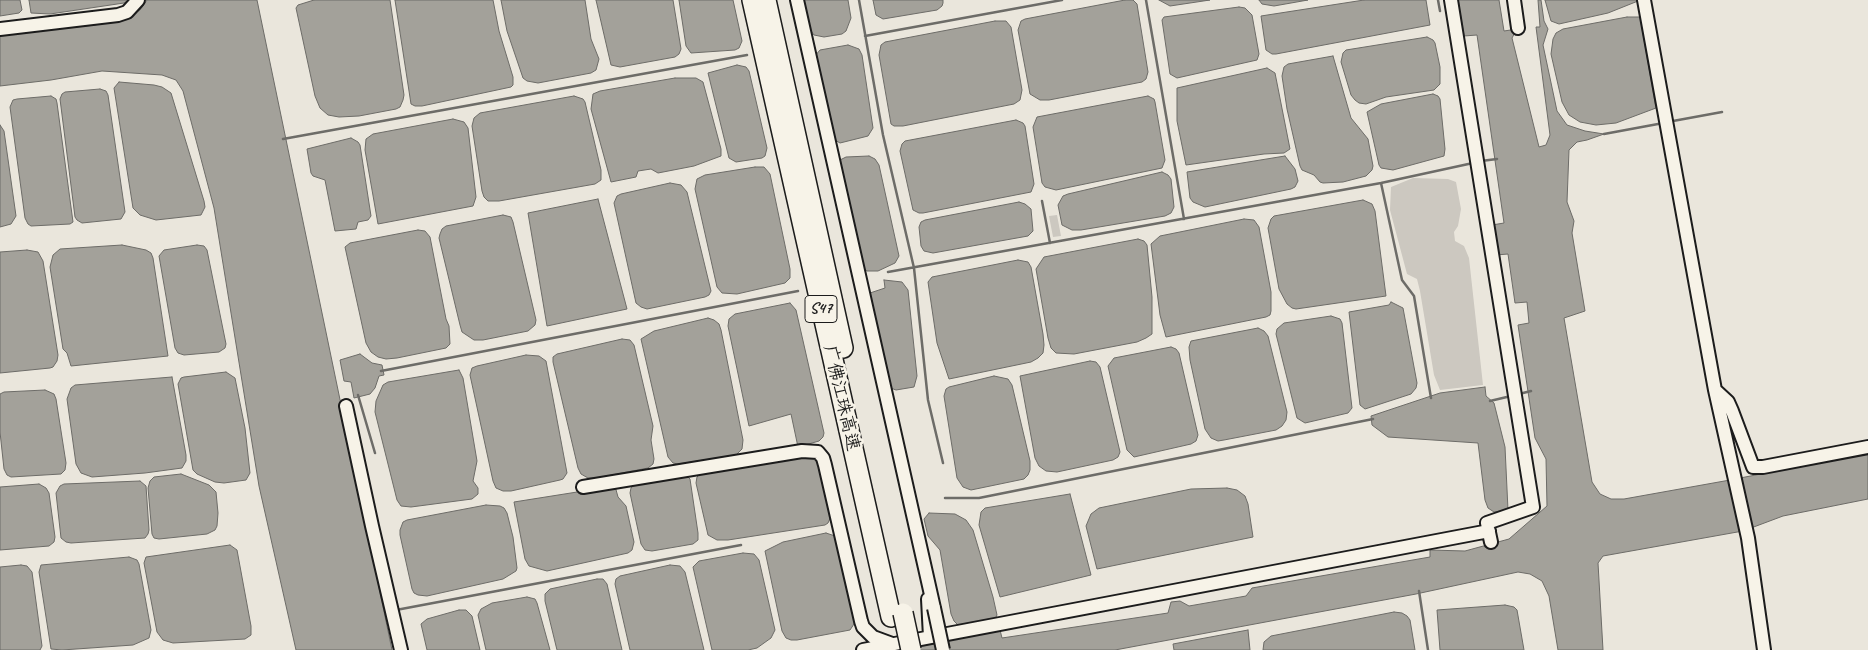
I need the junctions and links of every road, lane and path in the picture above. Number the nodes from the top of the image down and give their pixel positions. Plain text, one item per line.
1 (138, 0) edge
2 (752, 0) edge
3 (766, 0) edge
4 (797, 0) edge
5 (1451, 0) edge
6 (1514, 0) edge
7 (1644, 0) edge
8 (1518, 28) dead end
9 (0, 29) edge
10 (1715, 390) junction
11 (346, 406) dead end
12 (1868, 447) edge
13 (583, 487) dead end
14 (927, 579) junction
15 (897, 615) junction
16 (930, 637) junction
17 (902, 648) edge
18 (401, 650) edge
19 (863, 650) edge
20 (944, 650) edge
21 (1764, 650) edge

1 - 9 street
2 - 15 highway, 广佛江珠高速 / S47
3 - 15 highway, 广佛江珠高速 / S47
4 - 14 street
5 - 16 street
6 - 8 street
7 - 10 street
10 - 12 street
10 - 21 street
11 - 18 street
13 - 17 street
14 - 16 street
14 - 20 street, bridge
15 - 17 highway, 广佛江珠高速 / S47
16 - 17 street
17 - 19 street

